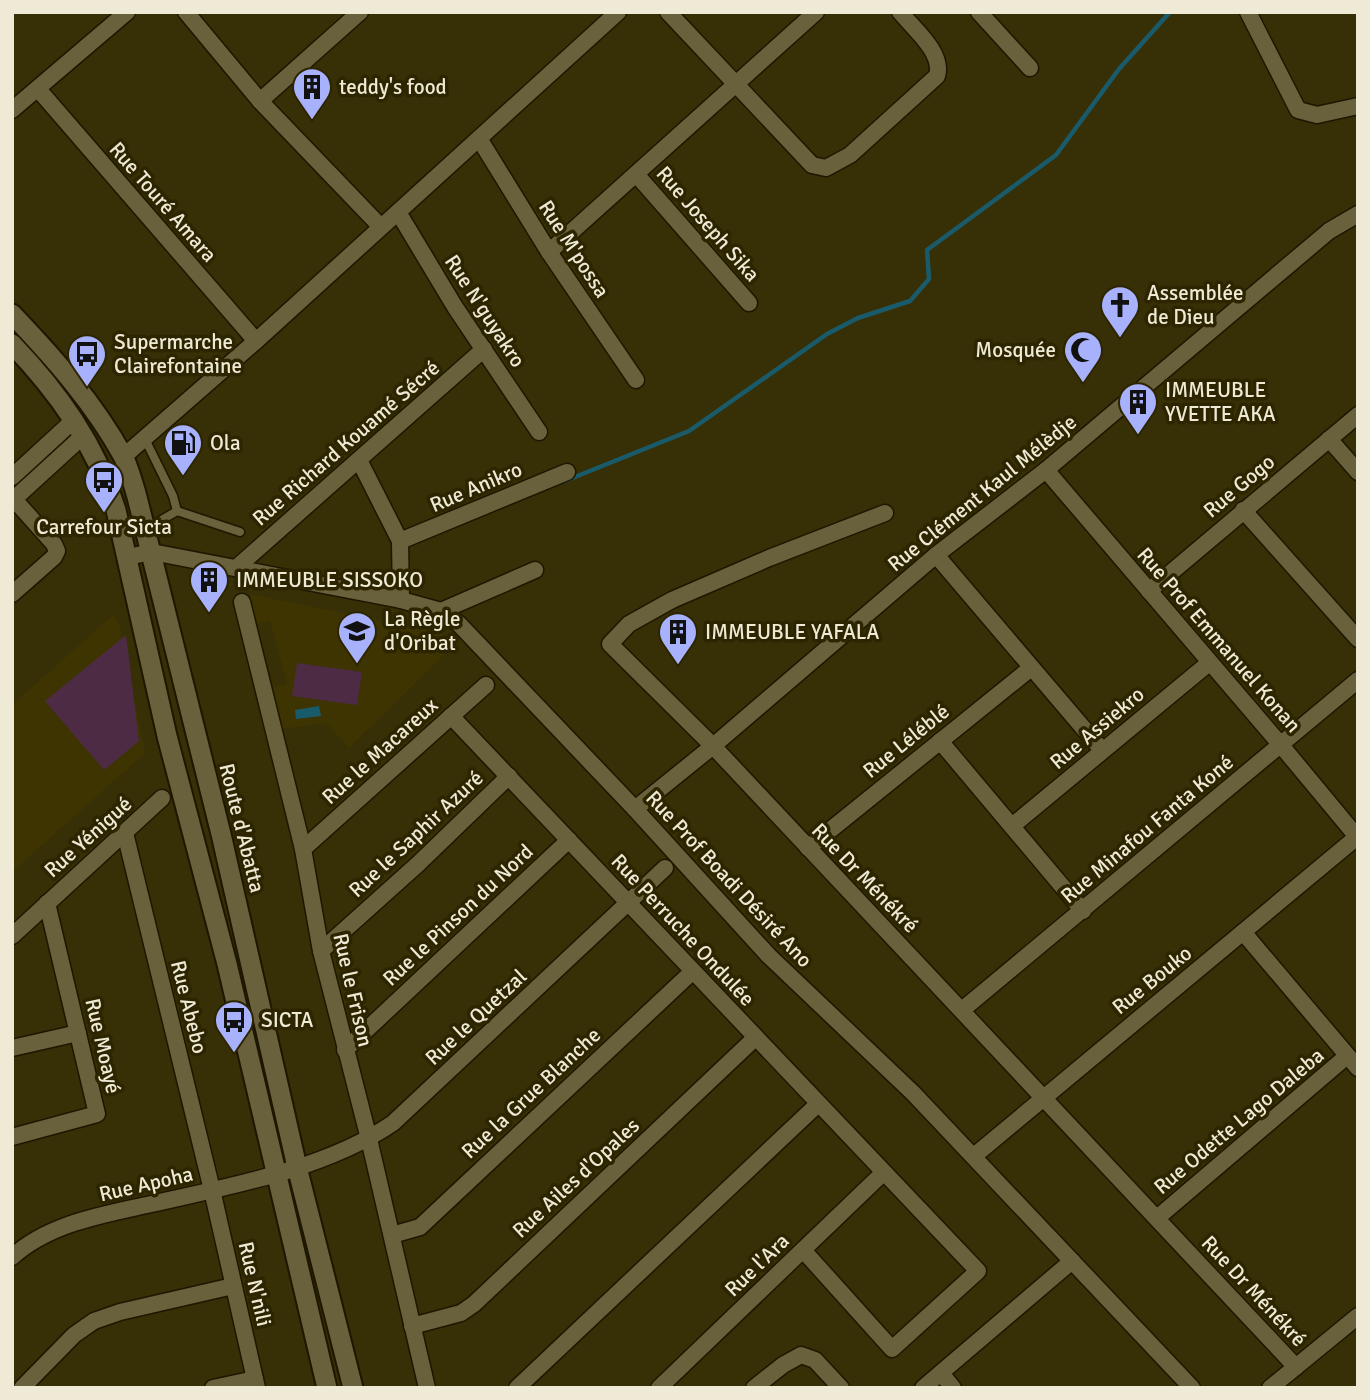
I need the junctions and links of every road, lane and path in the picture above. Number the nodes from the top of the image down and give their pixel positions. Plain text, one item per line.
1 (127, 12) edge
2 (186, 12) edge
3 (360, 12) edge
4 (618, 12) edge
5 (668, 12) edge
6 (816, 12) edge
7 (900, 12) edge
8 (979, 12) edge
9 (1248, 12) edge
10 (1030, 68) dead end
11 (735, 86) junction
12 (38, 89) junction
13 (260, 101) junction
14 (1358, 106) edge
15 (12, 110) edge
16 (480, 140) junction
17 (636, 174) junction
18 (398, 212) junction
19 (1358, 215) edge
20 (381, 227) junction
21 (549, 252) junction
22 (749, 303) dead end
23 (12, 314) edge
24 (256, 341) junction
25 (12, 344) edge
26 (484, 349) junction
27 (636, 380) dead end
28 (1358, 415) edge
29 (79, 428) junction
30 (539, 432) dead end
31 (145, 439) junction
32 (1329, 439) junction
33 (124, 457) junction
34 (359, 460) junction
35 (1046, 470) junction
36 (567, 472) dead end
37 (1358, 472) edge
38 (12, 477) edge
39 (13, 498) edge
40 (1243, 510) junction
41 (177, 511) junction
42 (885, 513) dead end
43 (146, 529) junction
44 (240, 532) dead end
45 (400, 541) junction
46 (152, 552) junction
47 (936, 555) junction
48 (127, 558) junction
49 (236, 568) junction
50 (535, 569) dead end
51 (1149, 591) junction
52 (12, 594) edge
53 (401, 600) junction
54 (242, 602) dead end
55 (441, 611) junction
56 (1358, 639) edge
57 (1209, 663) junction
58 (1031, 668) junction
59 (1358, 680) edge
60 (486, 685) dead end
61 (451, 716) junction
62 (940, 741) junction
63 (1280, 744) junction
64 (713, 746) junction
65 (1102, 750) junction
66 (509, 776) junction
67 (162, 799) dead end
68 (635, 809) junction
69 (1012, 826) junction
70 (125, 833) junction
71 (1357, 837) edge
72 (569, 840) junction
73 (808, 848) junction
74 (303, 849) junction
75 (665, 868) dead end
76 (629, 902) junction
77 (47, 903) junction
78 (1083, 911) junction
79 (1244, 933) junction
80 (12, 936) edge
81 (321, 951) junction
82 (693, 971) junction
83 (962, 1010) junction
84 (78, 1033) junction
85 (755, 1038) junction
86 (12, 1048) edge
87 (345, 1050) junction
88 (1353, 1062) edge
89 (1044, 1096) junction
90 (818, 1104) junction
91 (12, 1137) edge
92 (369, 1139) junction
93 (974, 1156) junction
94 (297, 1167) junction
95 (277, 1173) junction
96 (883, 1173) junction
97 (212, 1190) junction
98 (1157, 1218) junction
99 (392, 1235) junction
100 (803, 1250) junction
101 (12, 1257) edge
102 (1072, 1261) junction
103 (233, 1286) junction
104 (1358, 1316) edge
105 (412, 1326) junction
106 (1296, 1367) junction
107 (941, 1373) junction
108 (256, 1383) edge
109 (22, 1388) edge
110 (213, 1388) edge
111 (327, 1388) edge
112 (353, 1388) edge
113 (427, 1388) edge
114 (517, 1388) edge
115 (659, 1388) edge
116 (754, 1388) edge
117 (841, 1388) edge
118 (923, 1388) edge
119 (953, 1388) edge
120 (1192, 1388) edge
121 (1270, 1388) edge

1 - 12 street
2 - 13 street
3 - 13 street
4 - 16 street
5 - 11 street
6 - 11 street
7 - 11 street
8 - 10 street
9 - 14 street
11 - 17 street
12 - 15 street
12 - 24 street, Rue Touré Amara
13 - 20 street
16 - 18 street
16 - 21 street, Rue M'possa
17 - 21 street
17 - 22 street, Rue Joseph Sika
18 - 20 street
18 - 26 street, Rue N'guyakro
19 - 35 street, Rue Clément Kaul Mélèdje
20 - 24 street
21 - 27 street, Rue M'possa
23 - 33 street, Route d'Abatta
24 - 31 street
25 - 29 street
26 - 30 street, Rue N'guyakro
26 - 34 street, Rue Richard Kouamé Sécré
28 - 32 street, Rue Gogo
29 - 38 street
29 - 39 street
29 - 48 street
31 - 33 street
31 - 41 lane
32 - 37 street
32 - 40 street, Rue Gogo
33 - 43 street, Route d'Abatta
34 - 45 street
34 - 49 street, Rue Richard Kouamé Sécré
35 - 47 street, Rue Clément Kaul Mélèdje
35 - 51 street, Rue Prof Emmanuel Konan
36 - 45 street, Rue Anikro
39 - 52 street
40 - 51 street, Rue Gogo
40 - 56 street
41 - 43 lane
41 - 44 lane
42 - 64 street, Rue Dr Ménékré
43 - 46 street, Route d'Abatta
45 - 53 street
46 - 48 street
46 - 49 street, Rue Prof Boadi Désiré Ano
46 - 94 street, Route d'Abatta
47 - 58 street
47 - 64 street, Rue Clément Kaul Mélèdje
48 - 95 street
49 - 53 street, Rue Prof Boadi Désiré Ano
50 - 55 street
51 - 57 street, Rue Prof Emmanuel Konan
53 - 55 street, Rue Prof Boadi Désiré Ano
54 - 74 street, Rue le Frison
55 - 68 street, Rue Prof Boadi Désiré Ano
57 - 63 street, Rue Prof Emmanuel Konan
57 - 65 street, Rue Assiekro
58 - 62 street, Rue Léléblé
58 - 65 street
59 - 63 street, Rue Minafou Fanta Koné
60 - 61 street, Rue le Macareux
61 - 66 street, Rue Perruche Ondulée
61 - 74 street, Rue le Macareux
62 - 69 street
62 - 73 street, Rue Léléblé
63 - 71 street, Rue Prof Emmanuel Konan
63 - 78 street, Rue Minafou Fanta Koné
64 - 68 street, Rue Clément Kaul Mélèdje
64 - 73 street, Rue Dr Ménékré
65 - 69 street, Rue Assiekro
66 - 72 street, Rue Perruche Ondulée
66 - 81 street, Rue le Saphir Azuré
67 - 70 street, Rue Yénigué
68 - 93 street, Rue Prof Boadi Désiré Ano
69 - 78 street
70 - 77 street, Rue Yénigué
70 - 97 street, Rue Abebo
71 - 79 street, Rue Bouko
72 - 76 street, Rue Perruche Ondulée
72 - 87 street, Rue le Pinson du Nord
73 - 83 street, Rue Dr Ménékré
74 - 81 street, Rue le Frison
75 - 76 street, Rue le Quetzal
76 - 82 street, Rue Perruche Ondulée
76 - 92 street, Rue le Quetzal
77 - 80 street, Rue Yénigué
77 - 84 street, Rue Moayé
78 - 83 street, Rue Minafou Fanta Koné
79 - 88 street
79 - 89 street, Rue Bouko
81 - 87 street, Rue le Frison
82 - 85 street, Rue Perruche Ondulée
82 - 99 street, Rue la Grue Blanche
83 - 89 street, Rue Dr Ménékré
84 - 86 street
84 - 91 street, Rue Moayé
85 - 90 street, Rue Perruche Ondulée
85 - 105 street, Rue Ailes d'Opales
87 - 92 street, Rue le Frison
88 - 98 street, Rue Odette Lago Daleba
89 - 93 street, Rue Bouko
89 - 98 street, Rue Dr Ménékré
90 - 96 street, Rue Perruche Ondulée
90 - 114 street
92 - 94 street, Rue le Quetzal
92 - 99 street, Rue le Frison
93 - 102 street, Rue Prof Boadi Désiré Ano
94 - 95 street, Rue Apoha
94 - 112 street, Route d'Abatta
95 - 97 street, Rue Apoha
95 - 111 street
96 - 100 street, Rue l'Ara
96 - 100 street, Rue Perruche Ondulée
97 - 101 street, Rue Apoha
97 - 103 street, Rue N'nili
98 - 106 street, Rue Dr Ménékré
99 - 105 street, Rue le Frison
100 - 115 street, Rue l'Ara
102 - 107 street
102 - 120 street, Rue Prof Boadi Désiré Ano
103 - 108 street, Rue N'nili
103 - 109 street
104 - 106 street
105 - 113 street, Rue le Frison
106 - 121 street
107 - 118 street
107 - 119 street
108 - 110 street
116 - 117 street

